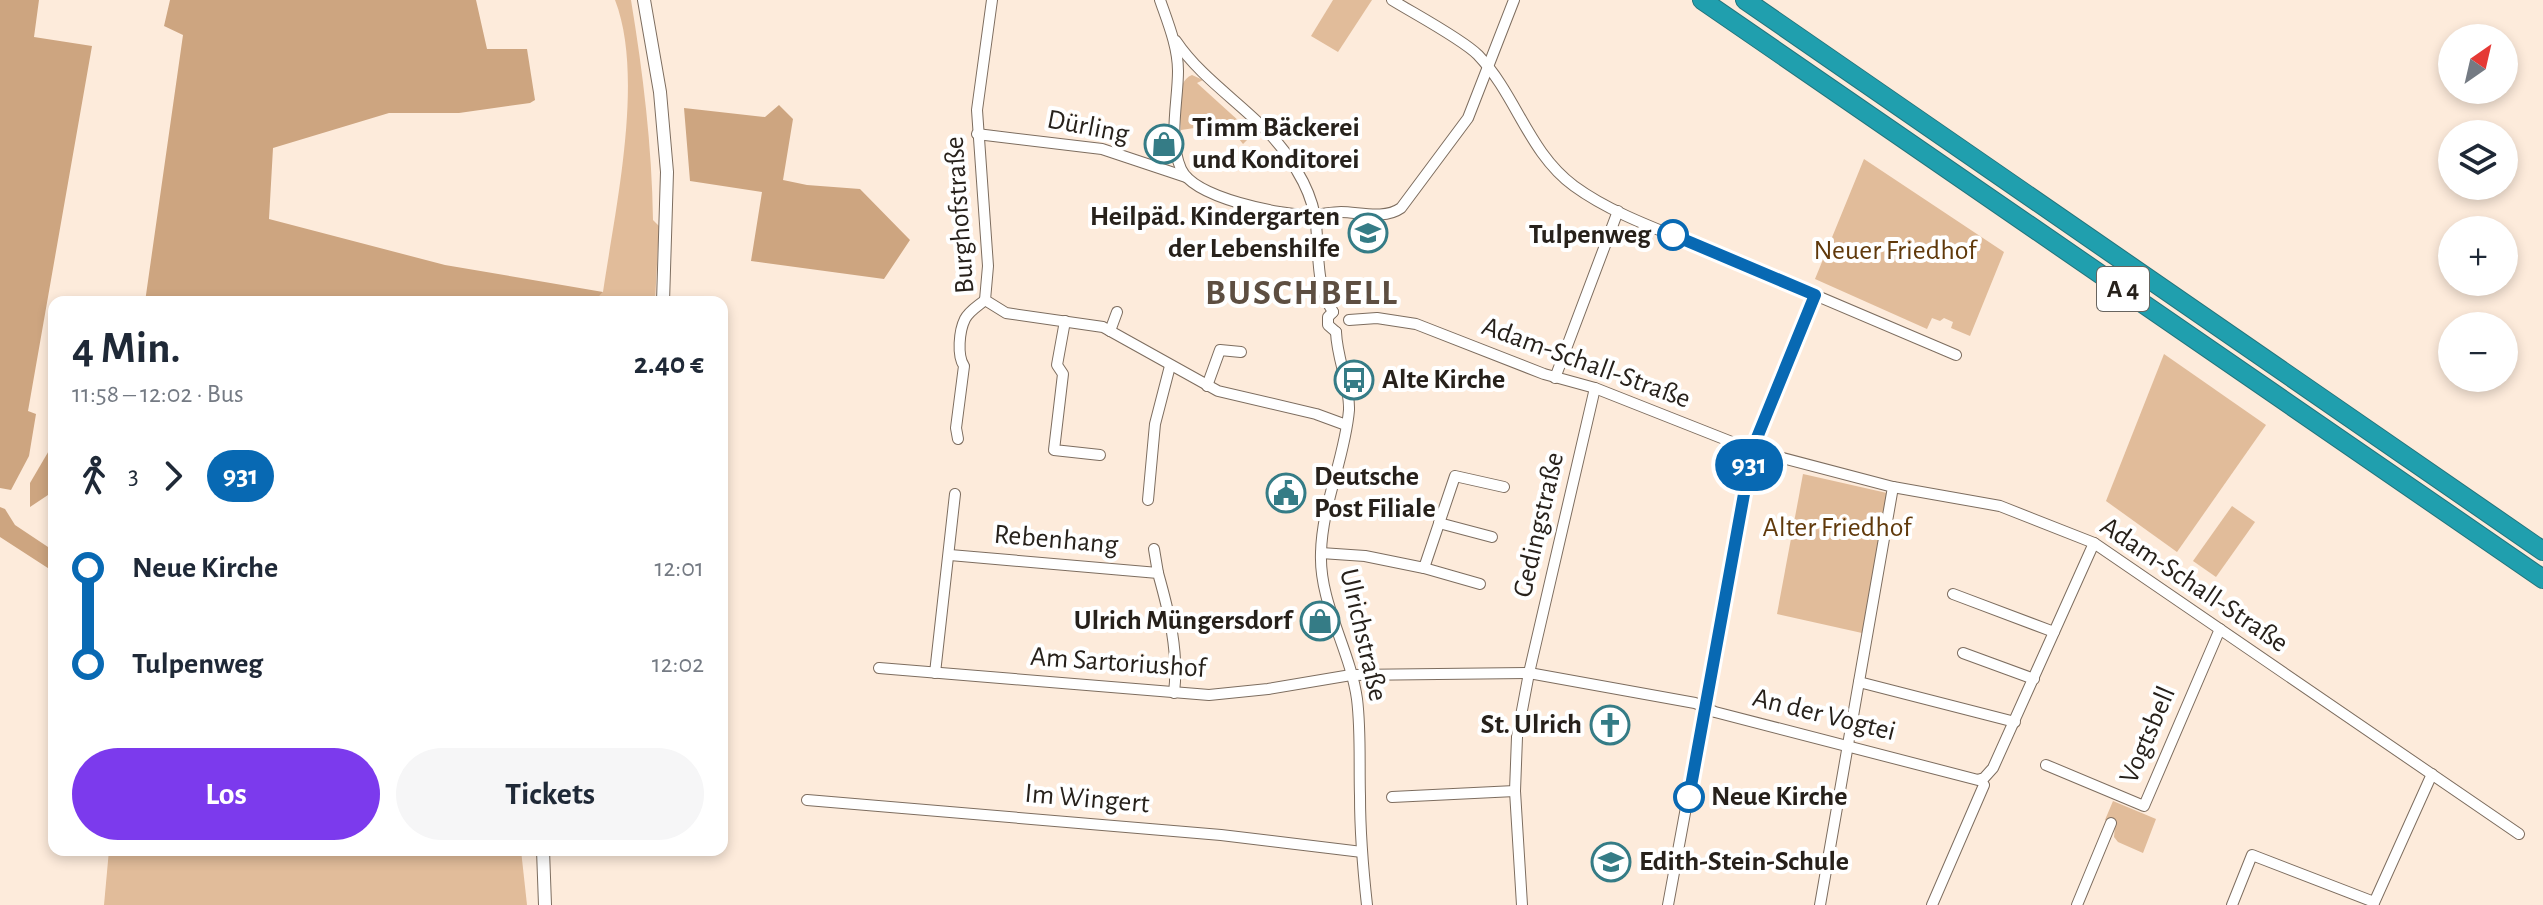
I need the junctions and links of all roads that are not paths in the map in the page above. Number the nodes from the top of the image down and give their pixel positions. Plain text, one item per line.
1 (644, 0) edge
2 (992, 0) edge
3 (1160, 0) edge
4 (1392, 0) edge
5 (1514, 0) edge
6 (1702, 0) edge
7 (1745, 0) edge
8 (1172, 36) junction
9 (1197, 67) junction
10 (1488, 68) junction
11 (1177, 79) junction
12 (977, 134) junction
13 (1186, 177) junction
14 (1618, 211) junction
15 (1315, 215) junction
16 (1815, 295) junction
17 (663, 296) edge
18 (985, 300) junction
19 (1117, 312) dead end
20 (1333, 312) junction
21 (1349, 320) junction
22 (1065, 321) junction
23 (1110, 331) junction
24 (1336, 332) junction
25 (1241, 352) dead end
26 (1956, 355) dead end
27 (1170, 366) junction
28 (1555, 378) junction
29 (1207, 386) junction
30 (1595, 388) junction
31 (1346, 425) junction
32 (958, 439) dead end
33 (1752, 450) junction
34 (1100, 455) dead end
35 (1504, 487) dead end
36 (1893, 487) junction
37 (955, 494) dead end
38 (1148, 500) dead end
39 (1439, 523) junction
40 (1492, 537) dead end
41 (2094, 543) junction
42 (1154, 549) dead end
43 (2543, 551) edge
44 (1321, 553) junction
45 (950, 555) junction
46 (1424, 568) junction
47 (1158, 573) junction
48 (2543, 579) edge
49 (1480, 584) dead end
50 (1953, 594) dead end
51 (2220, 629) junction
52 (2054, 632) junction
53 (1963, 653) dead end
54 (879, 668) dead end
55 (935, 673) junction
56 (1529, 673) junction
57 (1351, 675) junction
58 (2034, 679) junction
59 (1859, 682) junction
60 (1174, 693) junction
61 (1705, 709) junction
62 (2015, 722) junction
63 (1848, 745) junction
64 (2046, 765) dead end
65 (2432, 774) junction
66 (1984, 785) dead end
67 (1515, 791) junction
68 (1392, 797) dead end
69 (807, 800) dead end
70 (2111, 823) dead end
71 (2519, 834) dead end
72 (1362, 852) junction
73 (543, 856) edge
74 (2374, 904) edge
75 (545, 905) edge
76 (1367, 905) edge
77 (1522, 905) edge
78 (1668, 905) edge
79 (1820, 905) edge
80 (1932, 905) edge
81 (2077, 905) edge
82 (2232, 905) edge

1 - 17 street
2 - 12 street, Burghofstraße
3 - 8 street
4 - 10 street
5 - 10 street
6 - 48 highway, A 4
7 - 43 highway, A 4
8 - 9 street
8 - 11 street
9 - 11 street
9 - 15 street
10 - 14 street
10 - 15 street
11 - 13 street
12 - 13 street, Dürling
12 - 18 street, Burghofstraße
13 - 15 street
14 - 16 street
14 - 28 street
15 - 20 street
16 - 26 street
16 - 33 street
18 - 22 street, Burghofstraße
18 - 32 street
19 - 23 street
20 - 21 street
20 - 24 street
21 - 24 street
21 - 28 street, Adam-Schall-Straße
22 - 23 street, Burghofstraße
22 - 34 street
23 - 27 street, Burghofstraße
24 - 31 street, Ulrichstraße
25 - 29 street
27 - 29 street, Burghofstraße
27 - 38 street
28 - 30 street, Adam-Schall-Straße
29 - 31 street, Burghofstraße
30 - 33 street, Adam-Schall-Straße
30 - 56 street, Gedingstraße
31 - 44 street, Ulrichstraße
33 - 36 street, Adam-Schall-Straße
33 - 61 street
35 - 39 street
36 - 41 street, Adam-Schall-Straße
36 - 59 street
37 - 45 street
39 - 40 street
39 - 46 street
41 - 51 street, Adam-Schall-Straße
41 - 52 street, An der Vogtei
42 - 47 street, Rebenhang
44 - 46 street
44 - 57 street, Ulrichstraße
45 - 47 street, Rebenhang
45 - 55 street
46 - 49 street
47 - 60 street, Rebenhang
50 - 52 street
51 - 64 street, Vogtsbell
51 - 65 street, Adam-Schall-Straße
52 - 58 street, An der Vogtei
53 - 58 street
54 - 55 street, Am Sartoriushof
55 - 60 street, Am Sartoriushof
56 - 57 street, An der Vogtei
56 - 61 street, An der Vogtei
56 - 67 street, Gedingstraße
57 - 60 street, Am Sartoriushof
57 - 72 street, Ulrichstraße
58 - 62 street, An der Vogtei
59 - 62 street
59 - 63 street
61 - 63 street, An der Vogtei
61 - 78 street
62 - 63 street, An der Vogtei
63 - 79 street
65 - 71 street, Adam-Schall-Straße
65 - 74 street
66 - 80 street
67 - 68 street
67 - 77 street, Gedingstraße
69 - 72 street, Im Wingert
70 - 81 street
72 - 76 street, Ulrichstraße
73 - 75 street
74 - 82 street

